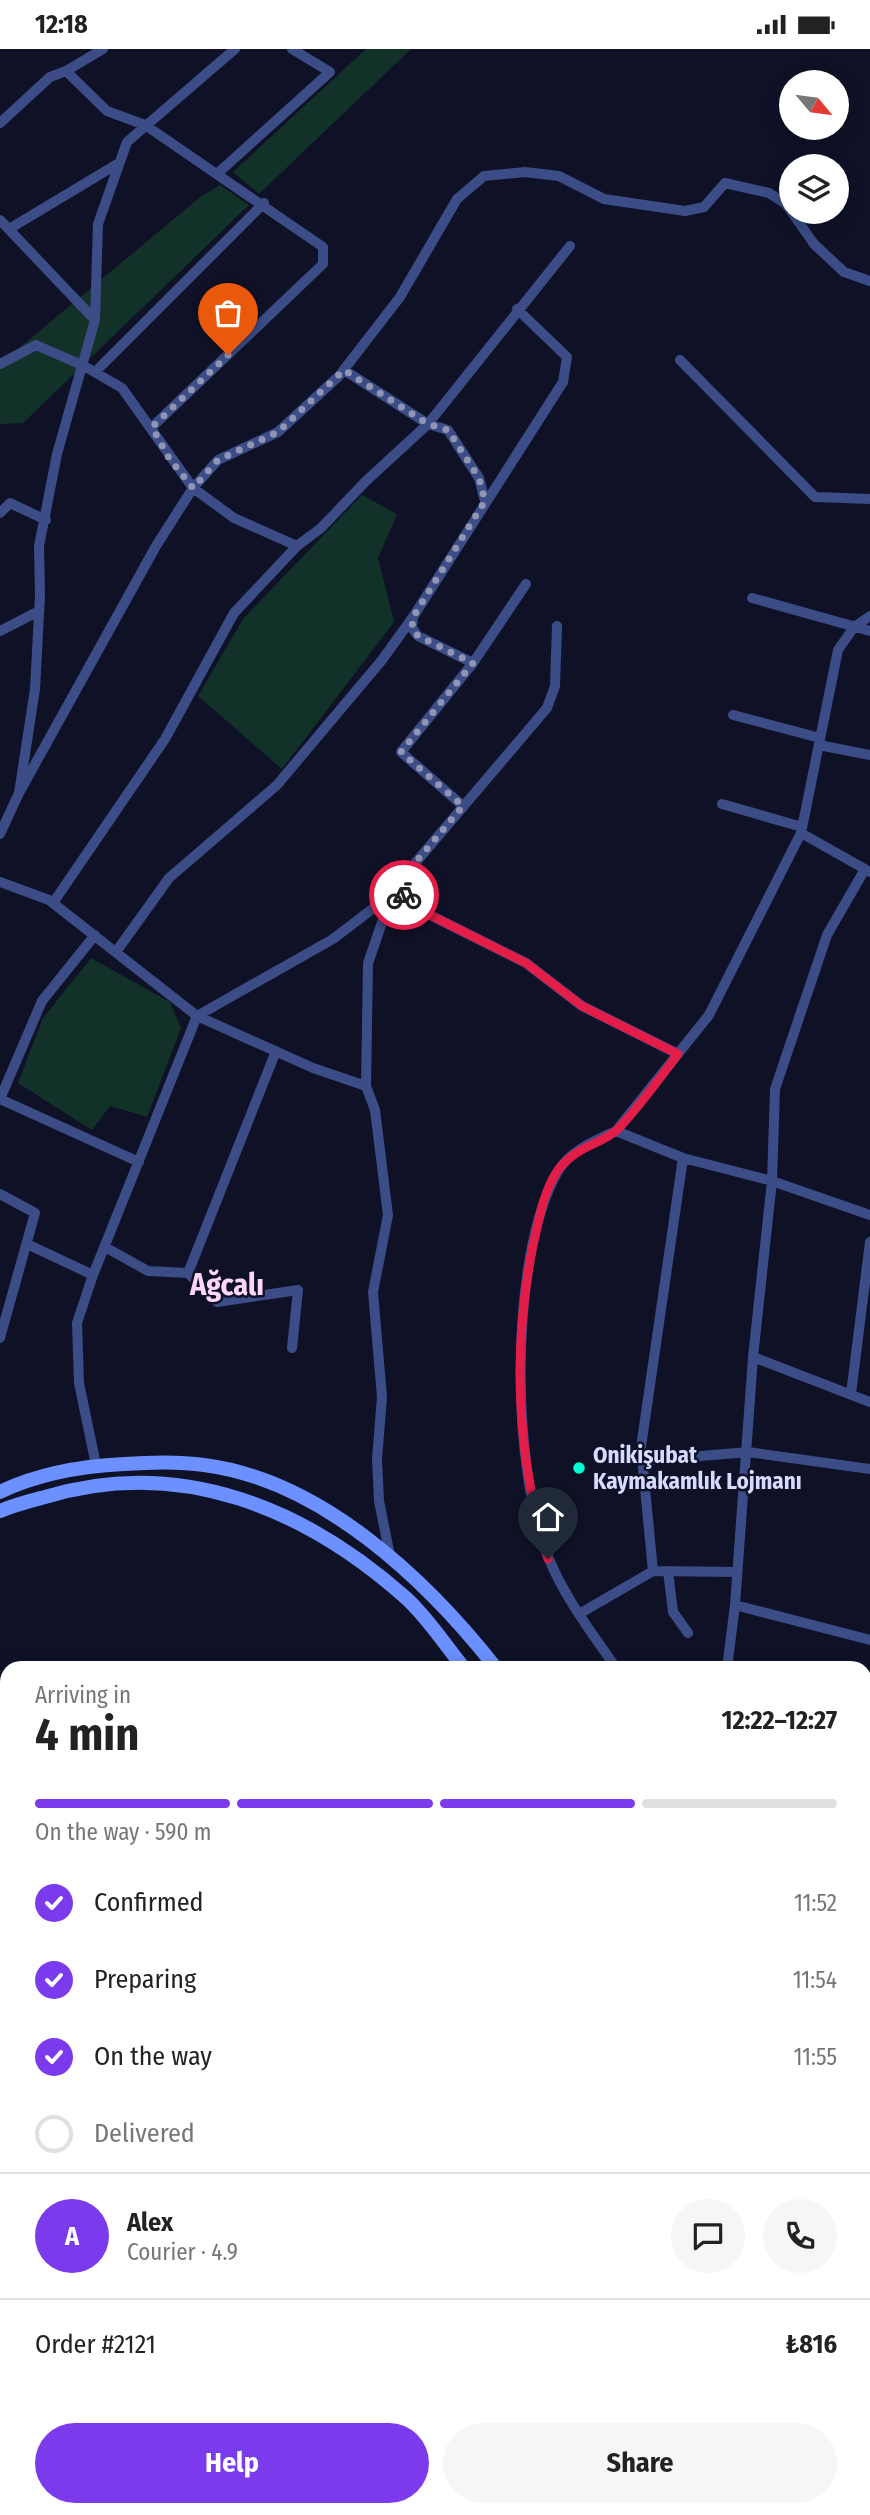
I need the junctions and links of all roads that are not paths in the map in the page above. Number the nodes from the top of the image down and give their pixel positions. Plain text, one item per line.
1 (103, 49) edge
2 (234, 49) edge
3 (292, 49) edge
4 (66, 71) junction
5 (0, 123) edge
6 (145, 125) junction
7 (120, 163) junction
8 (218, 173) junction
9 (264, 204) junction
10 (0, 220) edge
11 (9, 229) junction
12 (570, 246) dead end
13 (870, 281) edge
14 (517, 309) junction
15 (95, 320) junction
16 (680, 360) dead end
17 (1, 361) edge
18 (84, 366) junction
19 (344, 370) junction
20 (94, 372) junction
21 (428, 424) junction
22 (152, 427) junction
23 (193, 488) junction
24 (870, 499) edge
25 (485, 501) junction
26 (0, 513) edge
27 (46, 520) junction
28 (297, 546) junction
29 (526, 585) dead end
30 (752, 598) dead end
31 (39, 611) junction
32 (870, 616) edge
33 (413, 617) junction
34 (557, 627) dead end
35 (854, 627) junction
36 (0, 631) edge
37 (870, 631) edge
38 (473, 663) junction
39 (733, 715) dead end
40 (819, 741) junction
41 (870, 755) edge
42 (19, 793) junction
43 (722, 804) dead end
44 (463, 806) junction
45 (1, 829) edge
46 (801, 830) junction
47 (867, 871) edge
48 (0, 882) edge
49 (394, 888) junction
50 (54, 903) junction
51 (94, 935) junction
52 (116, 952) junction
53 (197, 1016) junction
54 (276, 1051) junction
55 (678, 1054) junction
56 (366, 1086) junction
57 (0, 1099) edge
58 (616, 1131) junction
59 (683, 1159) junction
60 (139, 1162) junction
61 (772, 1181) junction
62 (0, 1194) edge
63 (870, 1215) edge
64 (870, 1242) edge
65 (27, 1244) junction
66 (105, 1247) junction
67 (188, 1273) junction
68 (93, 1275) junction
69 (3, 1319) edge
70 (865, 1319) edge
71 (0, 1338) edge
72 (292, 1348) dead end
73 (753, 1357) junction
74 (851, 1394) junction
75 (870, 1402) edge
76 (748, 1452) junction
77 (642, 1461) junction
78 (96, 1465) junction
79 (870, 1469) edge
80 (0, 1492) edge
81 (0, 1511) edge
82 (390, 1557) junction
83 (653, 1571) junction
84 (668, 1571) junction
85 (736, 1572) junction
86 (735, 1605) junction
87 (579, 1614) junction
88 (688, 1633) dead end
89 (870, 1640) edge
90 (458, 1661) edge
91 (489, 1661) edge
92 (611, 1661) edge
93 (728, 1661) edge

1 - 4 street
2 - 6 street
3 - 8 street
4 - 5 street
4 - 6 street
6 - 7 street
6 - 8 street
7 - 11 street
7 - 15 street
8 - 9 street
9 - 20 street
9 - 22 street
10 - 11 street
11 - 15 street
12 - 14 street
13 - 19 street
14 - 21 street
14 - 25 street
15 - 18 street
16 - 24 street
17 - 18 street
18 - 20 street
18 - 27 street
19 - 21 street
19 - 23 street
20 - 22 street
21 - 25 street
21 - 28 street
22 - 23 street
23 - 28 street
23 - 42 street
25 - 33 street
26 - 27 street
27 - 31 street
28 - 50 street
29 - 38 street
30 - 35 street
31 - 36 street
31 - 42 street
32 - 35 street
33 - 38 street
33 - 52 street
34 - 44 street
35 - 37 street
35 - 40 street
38 - 44 street
39 - 40 street
40 - 41 street
40 - 46 street
42 - 45 street
43 - 46 street
44 - 49 street
46 - 47 street
46 - 55 street
47 - 61 street
48 - 50 street
49 - 53 street
49 - 55 street
49 - 56 street
50 - 51 street
51 - 52 street
51 - 57 street
52 - 53 street
53 - 54 street
53 - 60 street
54 - 56 street
54 - 67 street
55 - 58 street
56 - 82 street
57 - 60 street
58 - 59 street
58 - 87 street
59 - 61 street
59 - 77 street
60 - 66 street
61 - 63 street
61 - 73 street
62 - 65 street
64 - 70 street
65 - 68 street
65 - 69 street
66 - 67 street
66 - 68 street
67 - 72 street
68 - 78 street
69 - 71 street
70 - 74 street
73 - 74 street
73 - 76 street
74 - 75 street
76 - 77 street
76 - 79 street
76 - 85 street
77 - 83 street
78 - 80 main road
78 - 82 main road
81 - 90 main road
82 - 91 main road
83 - 84 street
83 - 87 street
84 - 85 street
84 - 88 street
85 - 86 street
86 - 89 street
86 - 93 street
87 - 92 street

